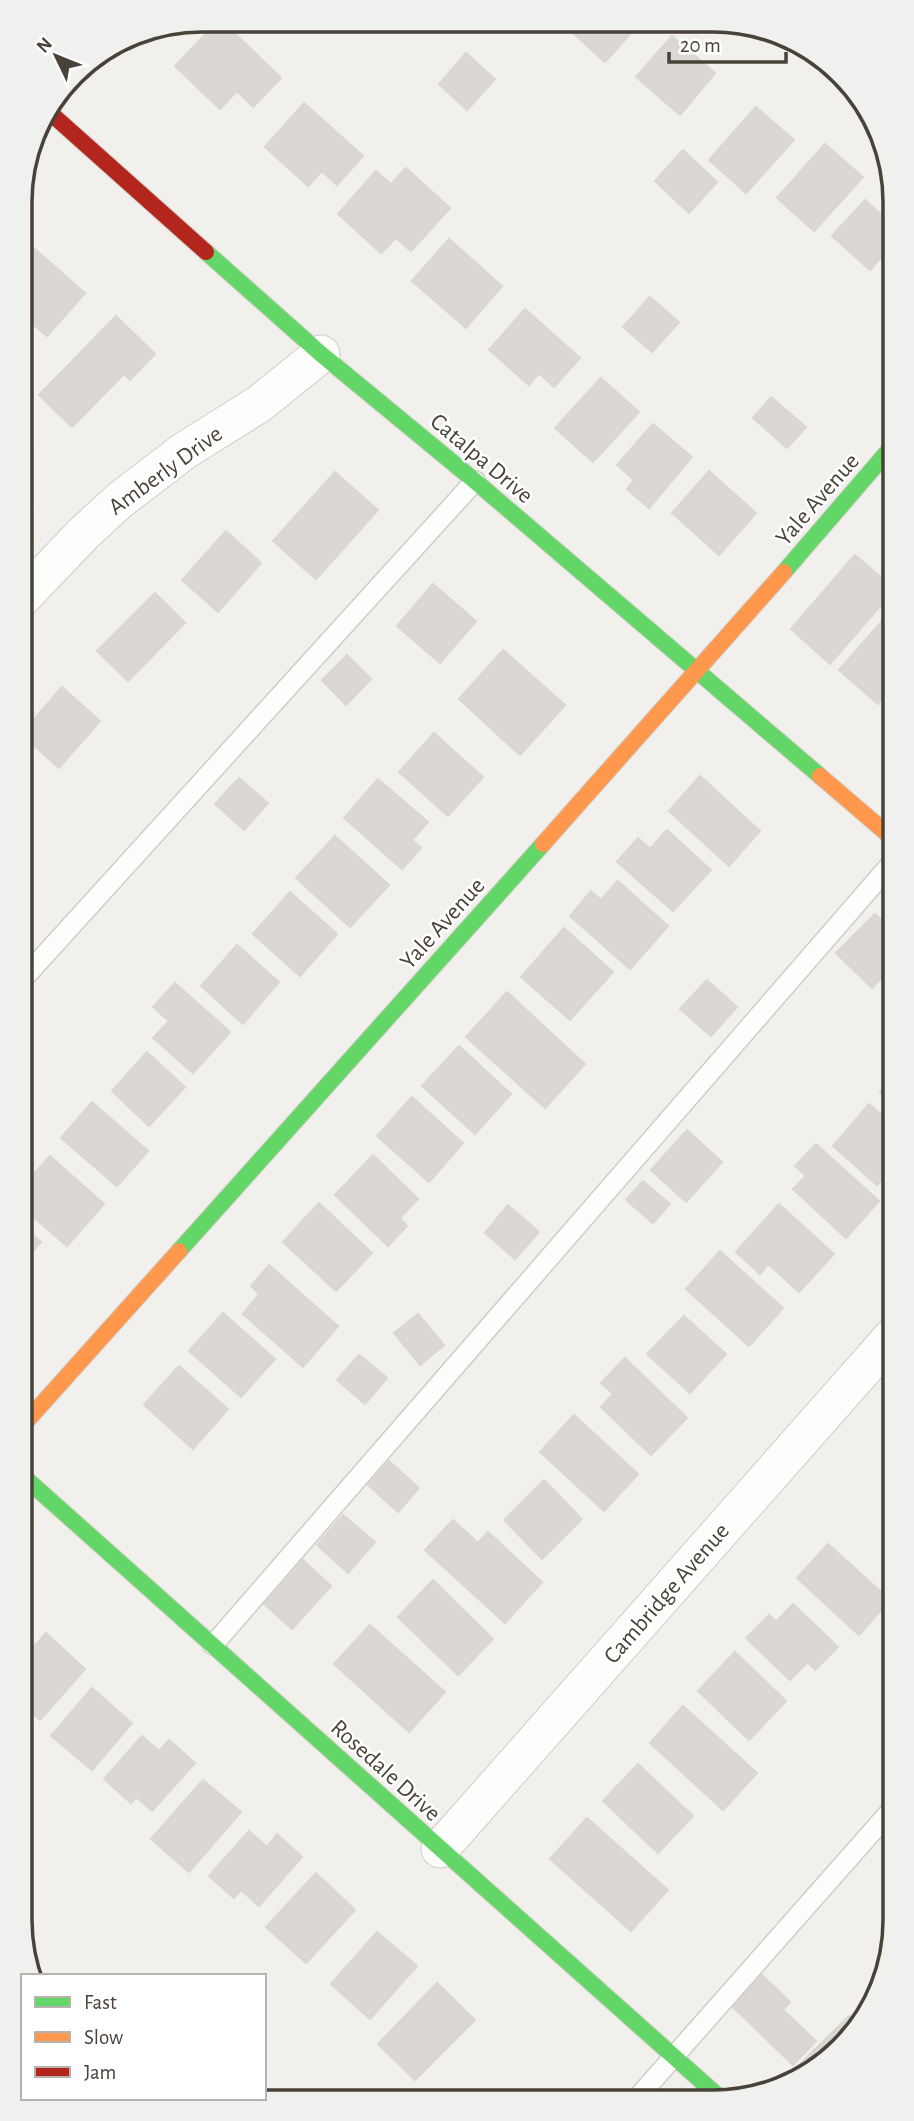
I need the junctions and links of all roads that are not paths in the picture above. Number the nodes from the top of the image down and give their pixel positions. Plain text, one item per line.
1 (54, 117) edge
2 (321, 354) junction
3 (883, 457) edge
4 (475, 481) junction
5 (32, 587) edge
6 (697, 672) junction
7 (883, 830) edge
8 (883, 874) edge
9 (32, 969) edge
10 (882, 1348) edge
11 (32, 1415) edge
12 (32, 1484) edge
13 (213, 1645) junction
14 (882, 1821) edge
15 (440, 1849) junction
16 (674, 2056) junction
17 (644, 2090) edge
18 (711, 2090) edge

1 - 2 street, Catalpa Drive
2 - 4 street, Catalpa Drive
2 - 5 street, Amberly Drive
3 - 6 street, Yale Avenue
4 - 6 street, Catalpa Drive
4 - 9 lane
6 - 7 street, Catalpa Drive
6 - 11 street, Yale Avenue
8 - 13 lane
10 - 15 street, Cambridge Avenue
12 - 13 street, Rosedale Drive
13 - 15 street, Rosedale Drive
14 - 16 lane
15 - 16 street, Rosedale Drive
16 - 17 lane
16 - 18 street, Rosedale Drive

